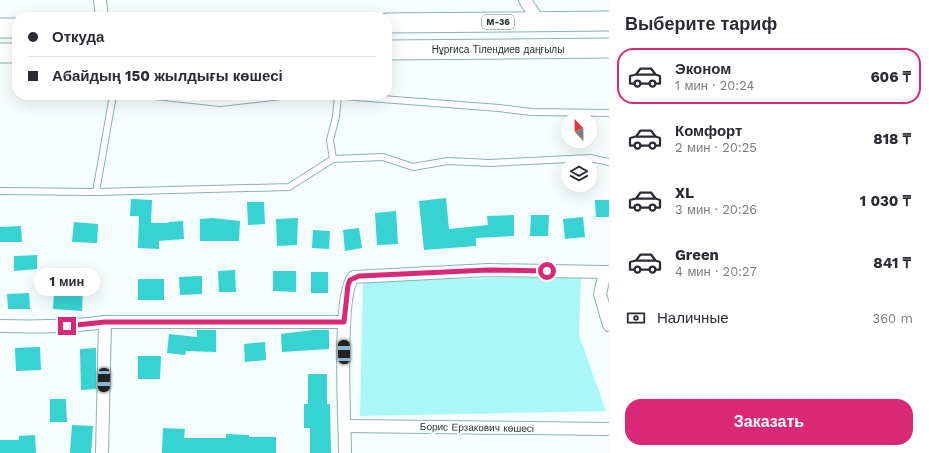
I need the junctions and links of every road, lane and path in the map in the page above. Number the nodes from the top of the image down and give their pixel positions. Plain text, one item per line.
1 (100, 0) edge
2 (525, 0) edge
3 (101, 12) edge
4 (609, 21) edge
5 (539, 22) junction
6 (392, 23) edge
7 (0, 28) edge
8 (12, 28) edge
9 (609, 48) edge
10 (392, 50) edge
11 (0, 53) edge
12 (12, 53) edge
13 (112, 100) edge
14 (192, 100) edge
15 (246, 100) edge
16 (338, 100) edge
17 (392, 100) edge
18 (609, 113) edge
19 (333, 160) junction
20 (609, 162) edge
21 (0, 191) edge
22 (96, 192) junction
23 (607, 272) edge
24 (105, 322) junction
25 (344, 322) junction
26 (609, 325) edge
27 (0, 326) edge
28 (345, 426) junction
29 (609, 429) edge
30 (102, 453) edge
31 (345, 453) edge

1 - 3 street
2 - 5 street
4 - 5 main road, M-36
5 - 6 main road, M-36
7 - 8 main road
9 - 10 main road, Нұрғиса Тілендиев даңғылы
11 - 12 main road
13 - 22 lane
14 - 15 lane
16 - 19 lane
17 - 18 lane
19 - 20 lane
19 - 22 lane
21 - 22 lane
23 - 25 street
23 - 26 street
24 - 25 street
24 - 27 street
24 - 30 street
25 - 28 street
28 - 29 street, Борис Ерзакович көшесі
28 - 31 street

